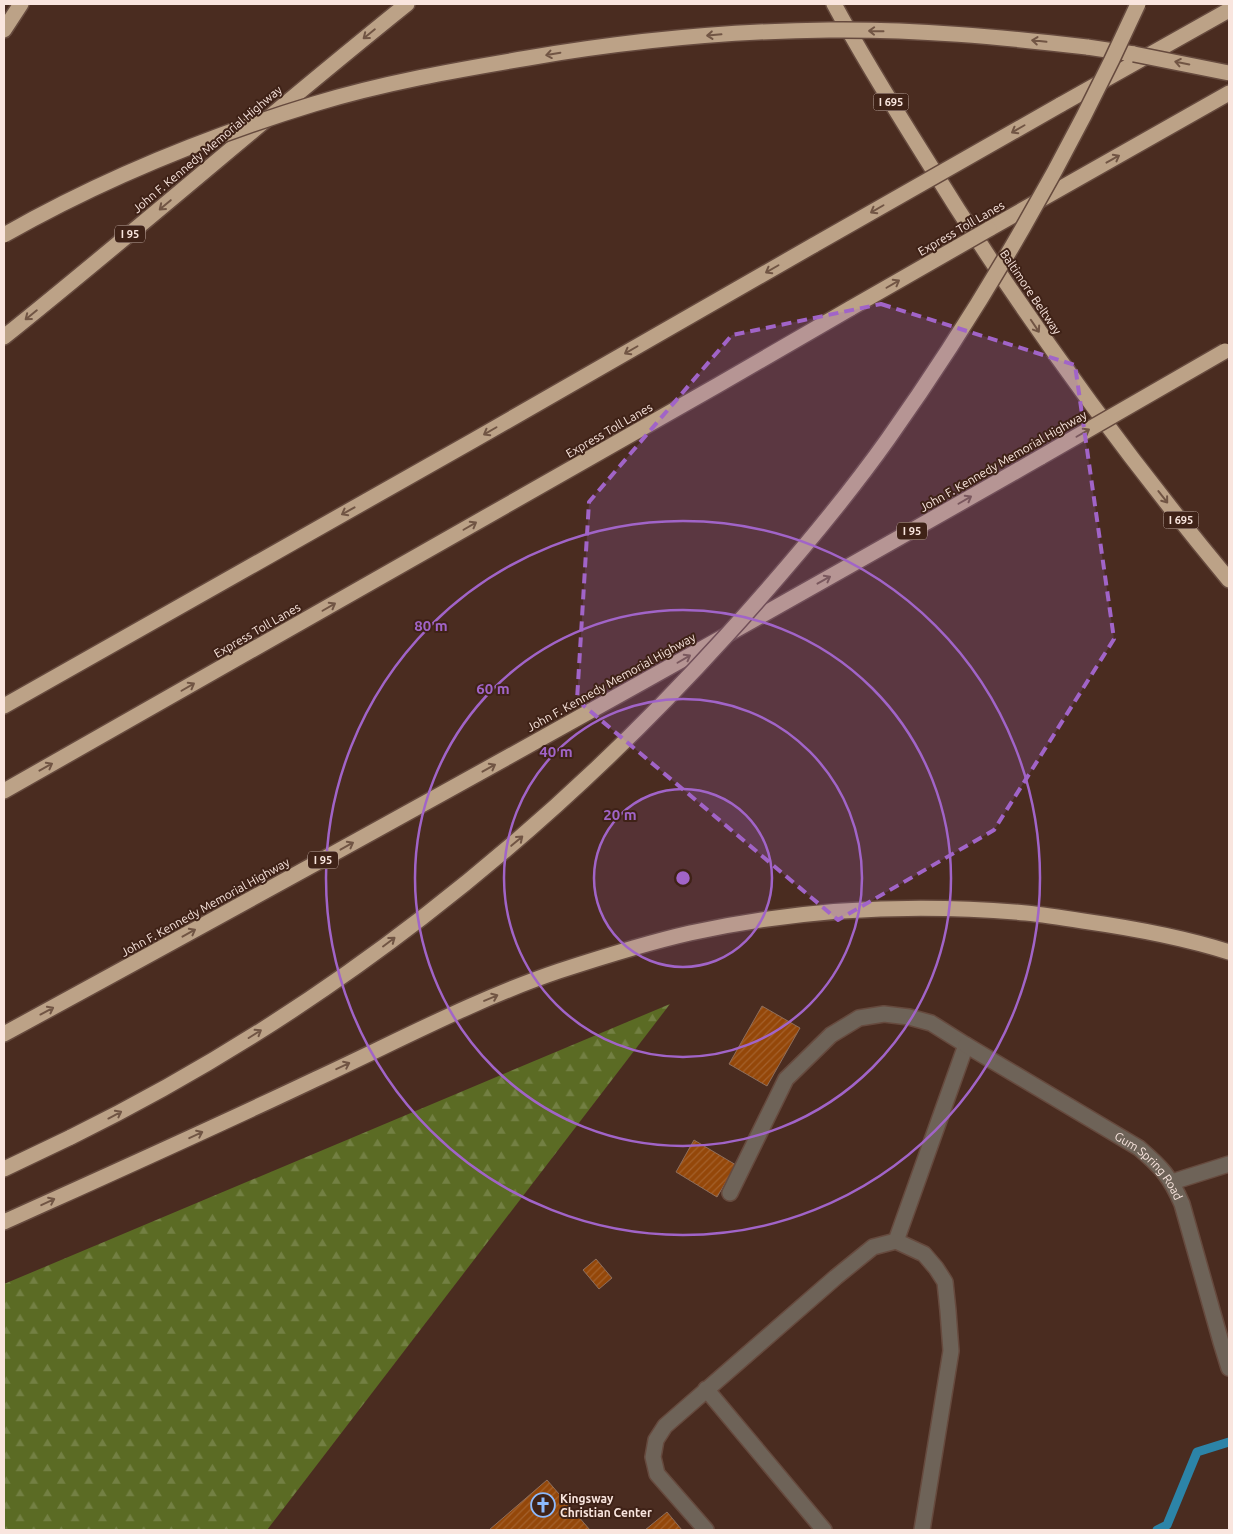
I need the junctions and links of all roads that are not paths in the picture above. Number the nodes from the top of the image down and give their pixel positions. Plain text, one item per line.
1 (21, 4) edge
2 (407, 4) edge
3 (834, 4) edge
4 (1138, 4) edge
5 (1229, 10) edge
6 (4, 30) edge
7 (1229, 73) edge
8 (1229, 94) edge
9 (4, 235) edge
10 (4, 337) edge
11 (1229, 349) edge
12 (1229, 580) edge
13 (4, 706) edge
14 (4, 791) edge
15 (1229, 952) edge
16 (4, 1034) edge
17 (966, 1045) junction
18 (1229, 1164) edge
19 (4, 1169) edge
20 (1172, 1182) junction
21 (730, 1193) dead end
22 (4, 1222) edge
23 (896, 1241) junction
24 (1229, 1368) edge
25 (706, 1390) junction
26 (706, 1530) edge
27 (824, 1530) edge
28 (922, 1530) edge

1 - 6 highway
2 -> 10 highway, John F. Kennedy Memorial Highway / I 95
3 -> 12 highway, Baltimore Beltway / I 695
19 -> 4 highway, bridge
5 -> 13 highway, bridge
7 -> 9 highway, bridge
14 -> 8 highway, Express Toll Lanes, bridge
16 -> 11 highway, John F. Kennedy Memorial Highway / I 95, bridge
22 -> 15 highway
17 - 20 street, Gum Spring Road
17 - 21 street, Gum Spring Road
17 - 23 street
18 - 20 street
20 - 24 street, Gum Spring Road
23 - 25 street
23 - 28 street
25 - 26 street
25 - 27 street

